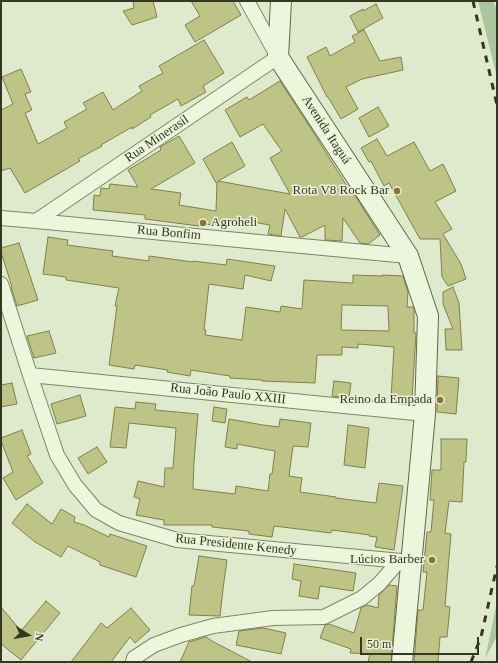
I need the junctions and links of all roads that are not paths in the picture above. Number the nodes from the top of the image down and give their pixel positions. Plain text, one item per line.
1 (247, 1) edge
2 (281, 1) edge
3 (278, 57) junction
4 (1, 218) edge
5 (36, 221) junction
6 (408, 256) junction
7 (1, 284) edge
8 (30, 375) junction
9 (425, 414) junction
10 (405, 561) junction
11 (136, 661) edge
12 (402, 662) edge

1 - 3 street
2 - 3 main road
3 - 5 street, Rua Minerasil
3 - 6 main road, Avenida Itaguá
4 - 5 street, Rua Bonfim
5 - 6 street, Rua Bonfim
6 - 9 main road, Avenida Itaguá
7 - 8 street, Rua Presidente Kenedy
8 - 9 street, Rua João Paulo XXIII
8 - 10 street, Rua Presidente Kenedy
9 - 10 main road, Avenida Itaguá
10 - 11 street
10 - 12 main road, Avenida Itaguá

